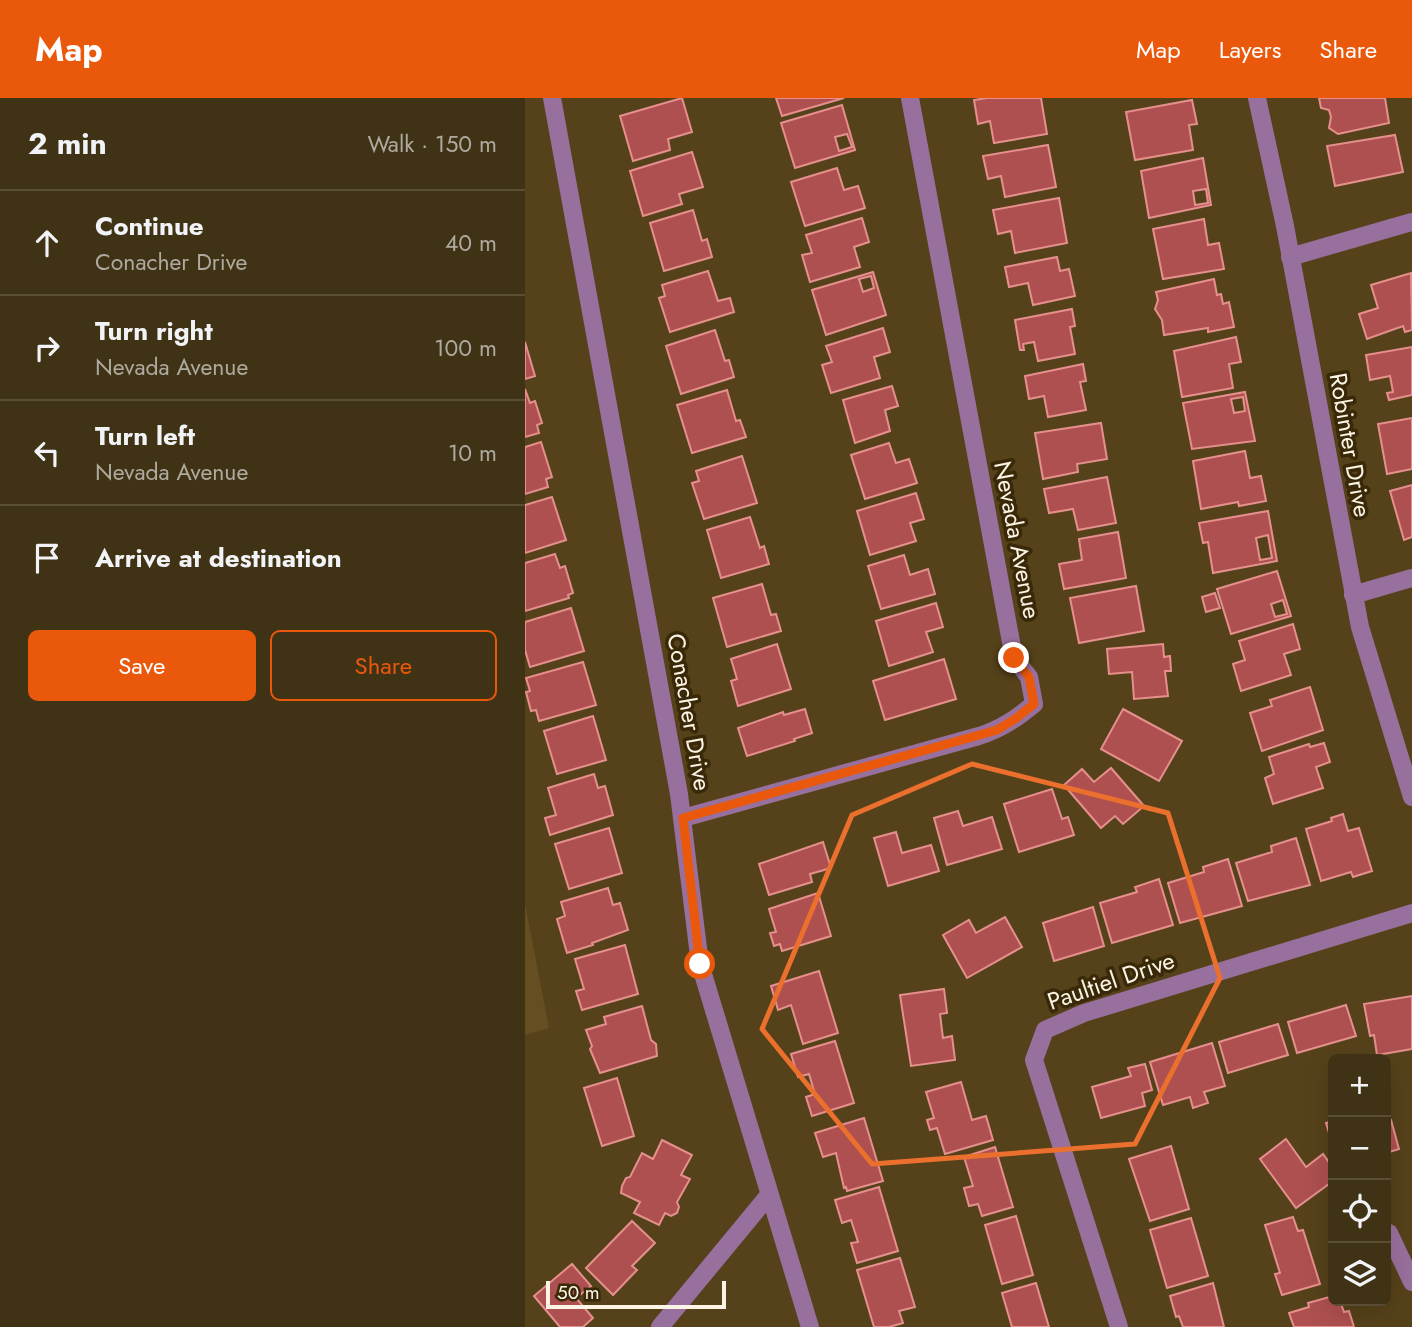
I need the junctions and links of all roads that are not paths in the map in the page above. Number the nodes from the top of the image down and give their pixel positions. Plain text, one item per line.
1 (552, 98) edge
2 (910, 98) edge
3 (1257, 98) edge
4 (1412, 222) edge
5 (1290, 257) junction
6 (1412, 578) edge
7 (1353, 595) junction
8 (1412, 797) edge
9 (683, 818) junction
10 (1412, 913) edge
11 (769, 1195) junction
12 (1391, 1237) edge
13 (1412, 1282) edge
14 (660, 1327) edge
15 (810, 1327) edge
16 (1119, 1327) edge

1 - 9 street, Conacher Drive
2 - 9 street, Nevada Avenue
3 - 5 street, Robinter Drive
4 - 5 street
5 - 7 street, Robinter Drive
6 - 7 street
7 - 8 street, Robinter Drive
9 - 11 street, Conacher Drive
10 - 16 street, Paultiel Drive
11 - 14 street
11 - 15 street, Conacher Drive
12 - 13 street

